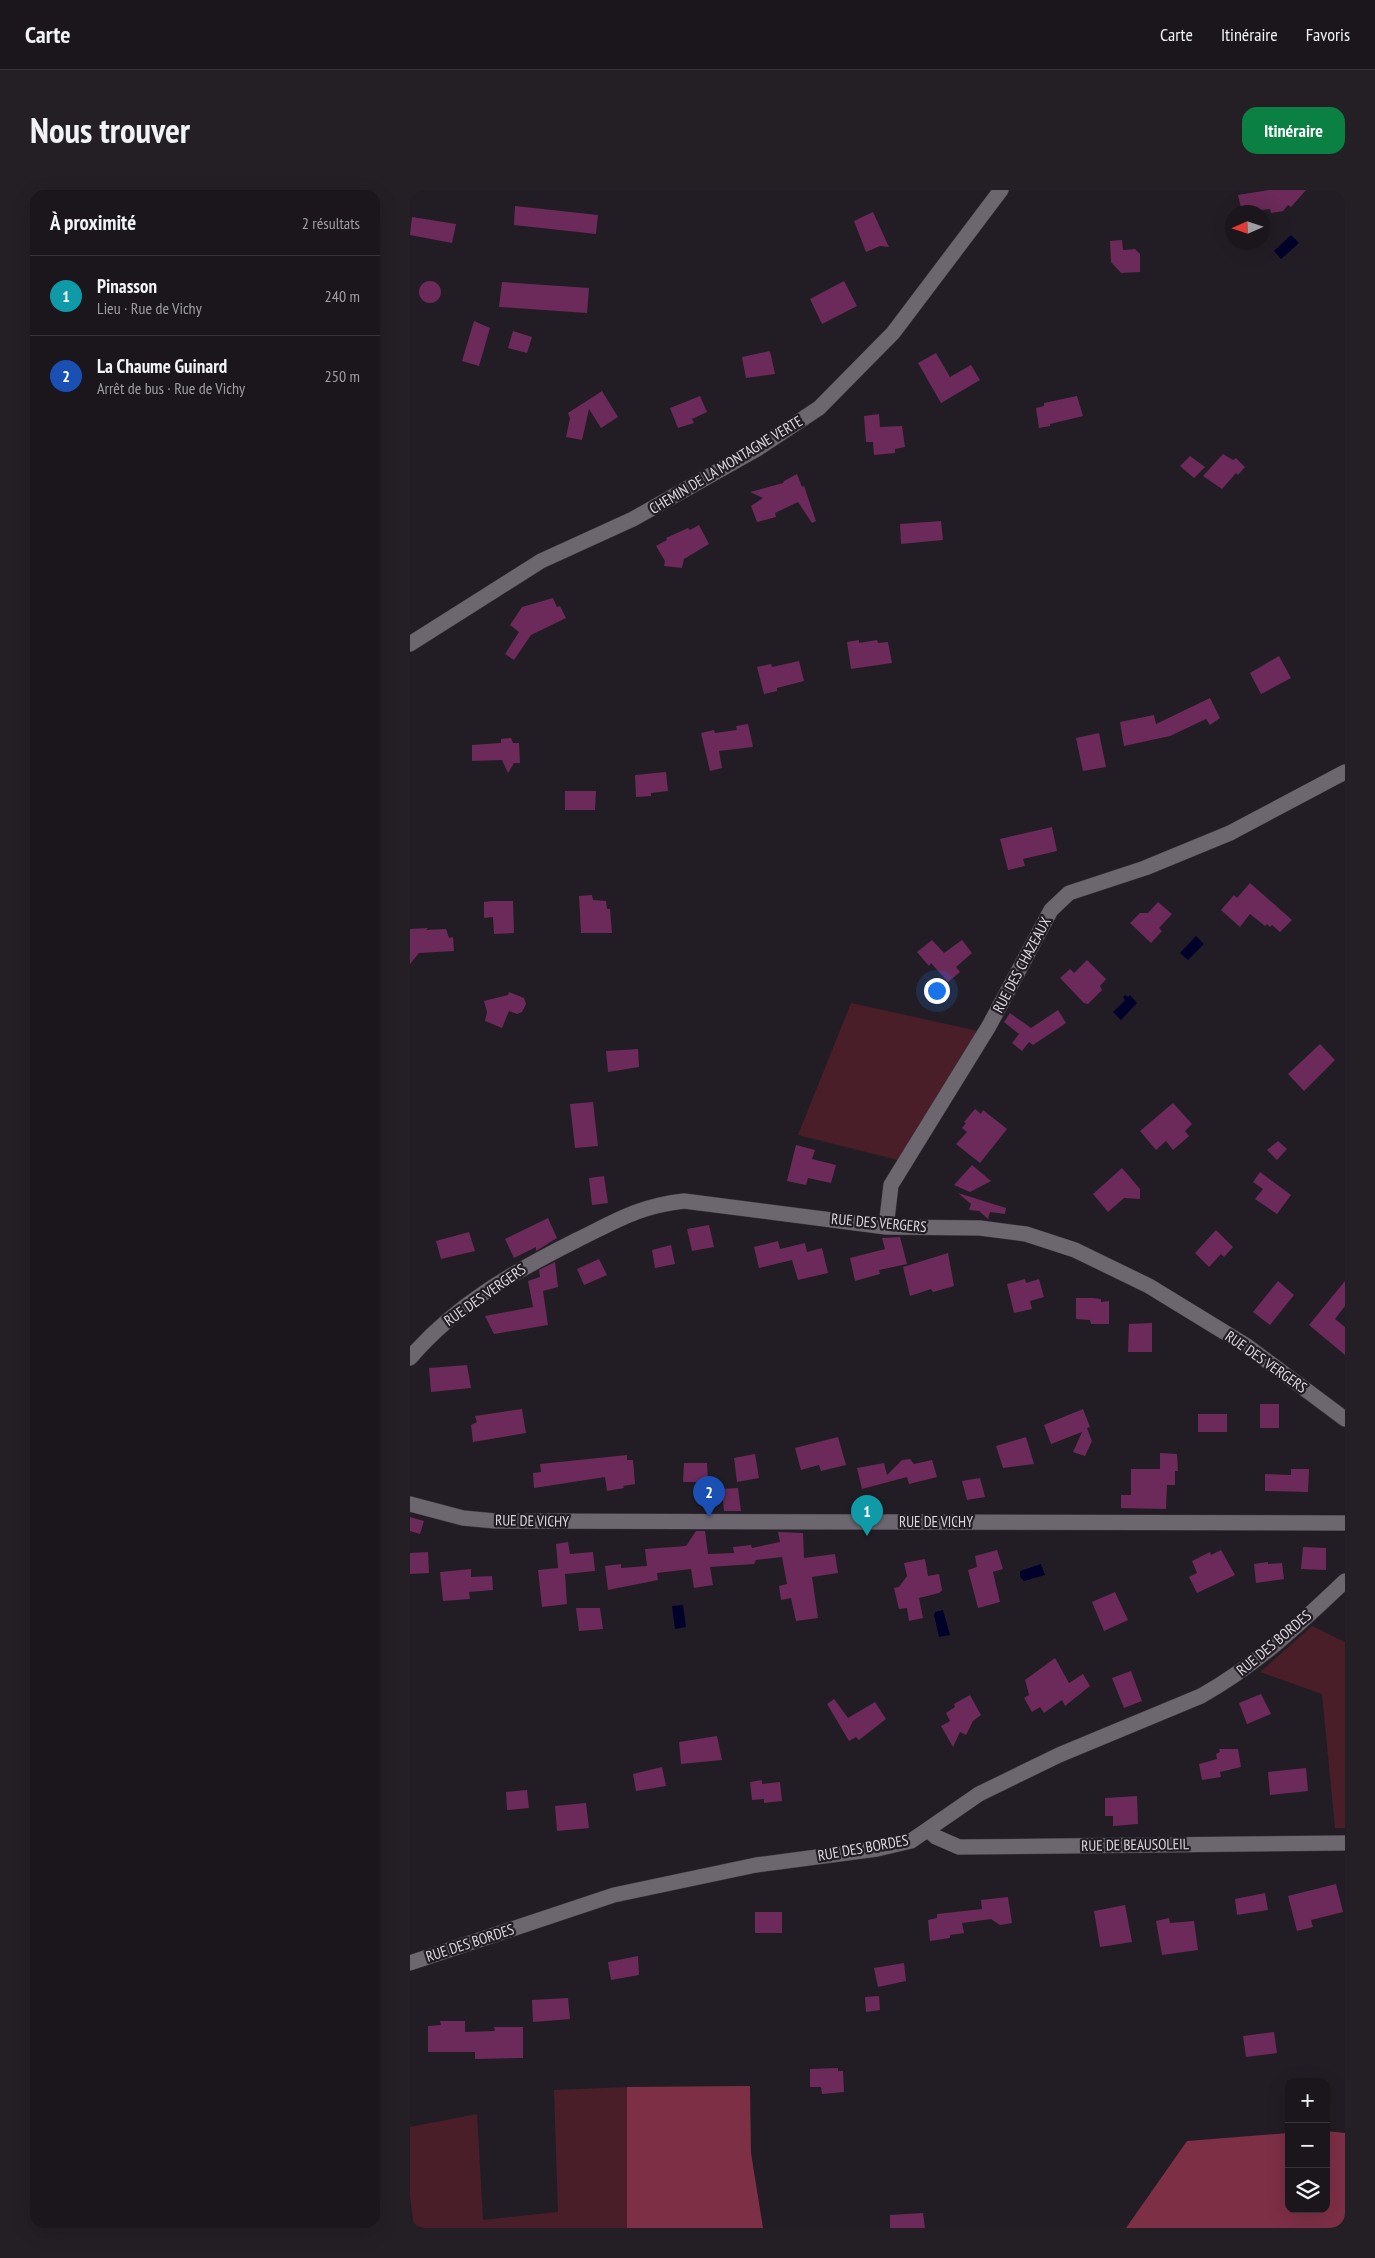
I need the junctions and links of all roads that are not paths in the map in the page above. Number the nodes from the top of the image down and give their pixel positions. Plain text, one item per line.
1 (1001, 190) edge
2 (410, 644) edge
3 (1345, 772) edge
4 (886, 1227) junction
5 (410, 1358) edge
6 (1345, 1419) edge
7 (410, 1504) edge
8 (1345, 1523) edge
9 (1345, 1581) edge
10 (929, 1830) junction
11 (1345, 1843) edge
12 (410, 1962) edge

1 - 2 street, CHEMIN DE LA MONTAGNE VERTE
3 - 4 street, RUE DES CHAZEAUX
4 - 5 street, RUE DES VERGERS
4 - 6 street, RUE DES VERGERS
7 - 8 street, RUE DE VICHY
9 - 10 street, RUE DES BORDES
10 - 11 street, RUE DE BEAUSOLEIL
10 - 12 street, RUE DES BORDES

